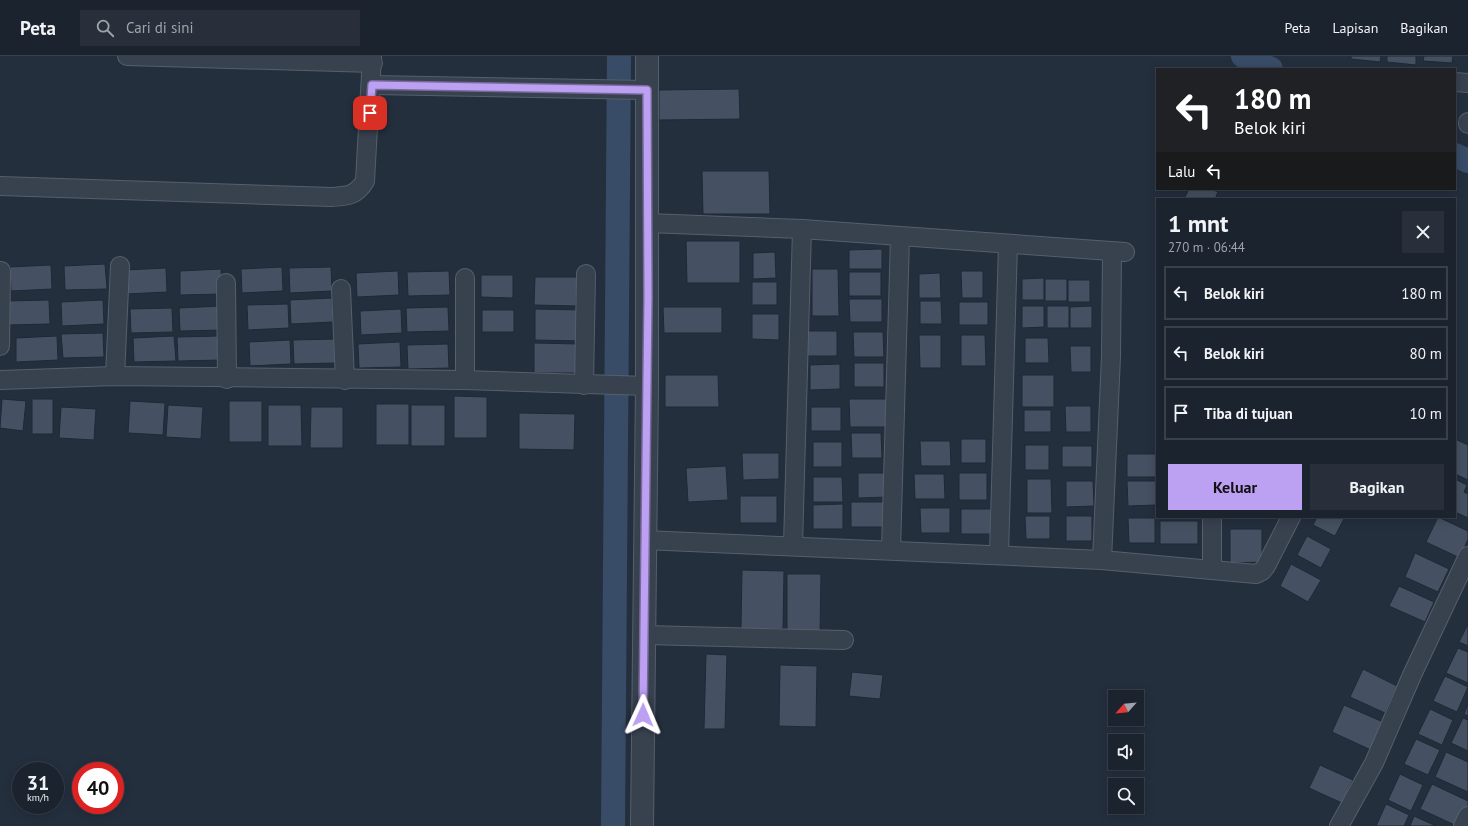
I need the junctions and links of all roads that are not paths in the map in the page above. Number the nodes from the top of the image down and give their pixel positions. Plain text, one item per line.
1 (127, 56) edge
2 (647, 56) edge
3 (372, 59) edge
4 (1456, 82) edge
5 (1468, 83) edge
6 (372, 85) junction
7 (640, 91) junction
8 (0, 186) edge
9 (648, 223) junction
10 (802, 229) junction
11 (900, 237) junction
12 (1008, 244) junction
13 (120, 266) dead end
14 (1, 271) edge
15 (586, 274) dead end
16 (465, 278) dead end
17 (226, 283) dead end
18 (341, 289) dead end
19 (0, 346) edge
20 (115, 376) junction
21 (227, 378) junction
22 (0, 380) edge
23 (345, 380) junction
24 (465, 380) junction
25 (591, 385) junction
26 (639, 386) junction
27 (1212, 518) edge
28 (1290, 518) edge
29 (644, 540) junction
30 (793, 545) junction
31 (890, 550) junction
32 (999, 554) junction
33 (1468, 556) edge
34 (1102, 560) junction
35 (1212, 569) junction
36 (645, 636) junction
37 (844, 640) dead end
38 (1468, 816) edge
39 (642, 826) edge
40 (1339, 826) edge
41 (1463, 826) edge

1 - 3 street
2 - 7 street
3 - 6 street
4 - 5 street
6 - 7 street
6 - 8 street
7 - 9 street
9 - 10 street
9 - 26 street
10 - 11 street
10 - 30 street
11 - 12 street
11 - 31 street
12 - 32 street
12 - 34 street
13 - 20 street
14 - 19 street
15 - 25 street
16 - 24 street
17 - 21 street
18 - 23 street
20 - 21 street
20 - 22 street
21 - 23 street
23 - 24 street
24 - 25 street
25 - 26 street
26 - 29 street
27 - 35 street
28 - 35 street
29 - 30 street
29 - 36 street
30 - 31 street
31 - 32 street
32 - 34 street
33 - 40 street
34 - 35 street
36 - 37 street
36 - 39 street
38 - 41 street

